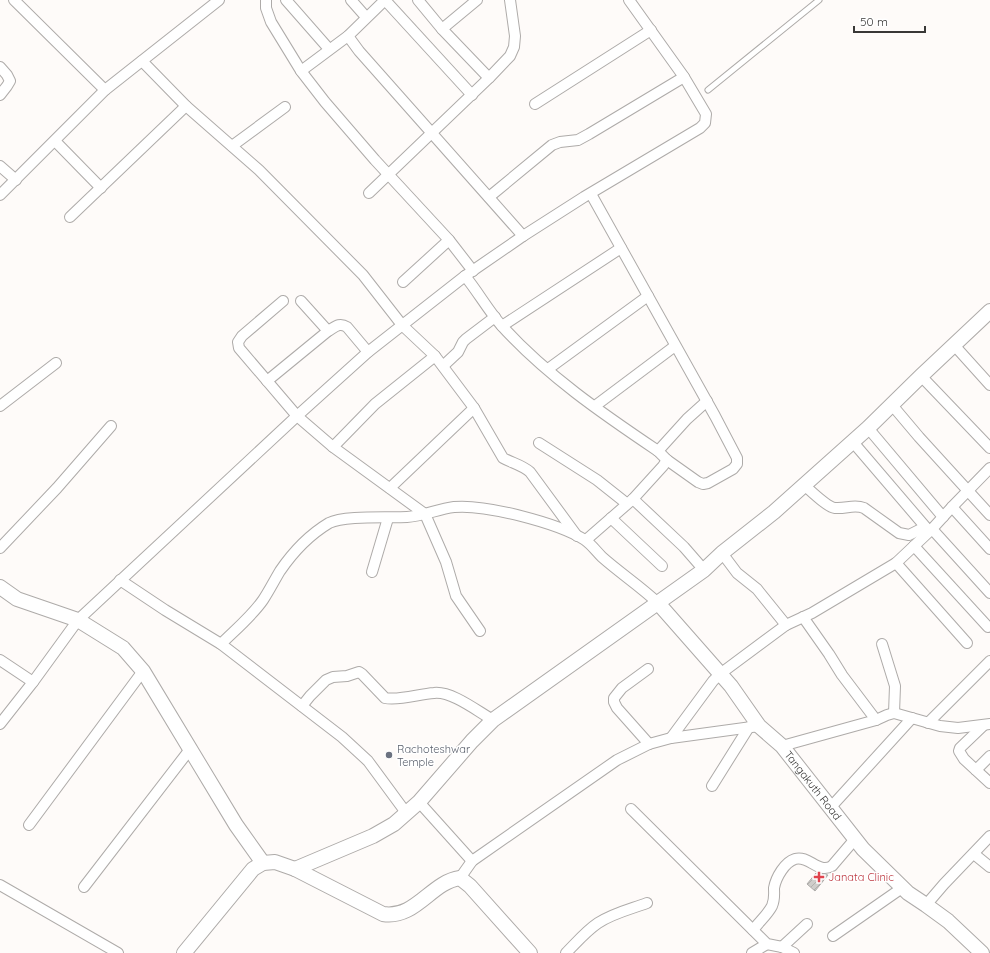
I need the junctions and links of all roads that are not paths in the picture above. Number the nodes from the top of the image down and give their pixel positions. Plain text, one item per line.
1 (14, 0) edge
2 (219, 0) edge
3 (266, 0) edge
4 (286, 0) edge
5 (351, 0) edge
6 (385, 0) edge
7 (418, 0) edge
8 (477, 0) edge
9 (510, 0) edge
10 (629, 0) edge
11 (819, 0) edge
12 (366, 17) junction
13 (442, 29) junction
14 (651, 30) junction
15 (348, 36) junction
16 (329, 49) junction
17 (142, 61) junction
18 (0, 68) edge
19 (301, 71) junction
20 (684, 77) junction
21 (489, 78) junction
22 (106, 90) junction
23 (708, 90) dead end
24 (0, 94) edge
25 (472, 95) junction
26 (534, 104) dead end
27 (186, 106) junction
28 (285, 107) dead end
29 (432, 133) junction
30 (55, 141) junction
31 (232, 146) junction
32 (0, 166) edge
33 (389, 174) junction
34 (16, 180) junction
35 (101, 188) junction
36 (369, 193) dead end
37 (591, 194) junction
38 (0, 195) edge
39 (488, 197) junction
40 (70, 217) dead end
41 (523, 236) junction
42 (449, 240) junction
43 (621, 248) junction
44 (469, 273) junction
45 (402, 282) dead end
46 (648, 296) junction
47 (283, 301) dead end
48 (301, 301) dead end
49 (988, 316) edge
50 (495, 317) junction
51 (402, 325) junction
52 (502, 326) junction
53 (328, 331) junction
54 (954, 345) junction
55 (675, 346) junction
56 (368, 352) junction
57 (435, 356) junction
58 (56, 363) dead end
59 (443, 366) junction
60 (548, 369) junction
61 (921, 376) junction
62 (267, 381) junction
63 (990, 385) edge
64 (707, 402) junction
65 (892, 405) junction
66 (0, 406) edge
67 (595, 406) junction
68 (474, 408) junction
69 (297, 416) junction
70 (111, 426) dead end
71 (868, 428) junction
72 (852, 441) junction
73 (539, 443) dead end
74 (332, 447) junction
75 (990, 448) edge
76 (658, 451) junction
77 (667, 460) junction
78 (990, 468) edge
79 (804, 485) junction
80 (390, 488) junction
81 (968, 490) junction
82 (630, 501) junction
83 (952, 506) junction
84 (425, 514) junction
85 (990, 515) edge
86 (943, 517) junction
87 (388, 518) junction
88 (611, 518) junction
89 (929, 529) junction
90 (581, 538) junction
91 (914, 546) junction
92 (0, 548) edge
93 (990, 549) edge
94 (722, 553) junction
95 (896, 563) junction
96 (662, 566) dead end
97 (704, 570) junction
98 (372, 572) dead end
99 (120, 580) junction
100 (0, 587) edge
101 (990, 593) edge
102 (658, 603) junction
103 (803, 617) junction
104 (78, 620) junction
105 (786, 625) junction
106 (988, 627) dead end
107 (480, 632) dead end
108 (967, 643) dead end
109 (222, 644) junction
110 (882, 644) dead end
111 (0, 660) edge
112 (990, 661) edge
113 (648, 669) dead end
114 (144, 671) junction
115 (720, 674) junction
116 (33, 682) junction
117 (302, 706) junction
118 (894, 713) junction
119 (912, 718) junction
120 (493, 720) junction
121 (876, 720) junction
122 (928, 723) junction
123 (0, 724) edge
124 (987, 724) edge
125 (754, 726) junction
126 (671, 738) junction
127 (649, 744) junction
128 (782, 746) junction
129 (191, 748) junction
130 (990, 756) edge
131 (976, 770) junction
132 (990, 783) edge
133 (712, 786) dead end
134 (419, 802) junction
135 (831, 807) junction
136 (631, 809) dead end
137 (407, 814) junction
138 (29, 825) dead end
139 (990, 836) edge
140 (855, 839) junction
141 (974, 854) junction
142 (472, 861) junction
143 (263, 863) junction
144 (990, 867) edge
145 (295, 869) junction
146 (460, 878) junction
147 (0, 885) edge
148 (84, 887) dead end
149 (902, 888) junction
150 (647, 902) dead end
151 (926, 905) junction
152 (807, 924) dead end
153 (753, 930) junction
154 (833, 936) dead end
155 (767, 944) junction
156 (782, 947) junction
157 (118, 953) edge
158 (184, 953) edge
159 (530, 953) edge
160 (566, 953) edge
161 (752, 953) edge
162 (794, 953) edge
163 (982, 953) edge

1 - 22 street
2 - 17 street
3 - 19 street
4 - 16 street
5 - 12 street
6 - 12 street
6 - 25 street
7 - 13 street
8 - 13 street
9 - 21 street
10 - 14 street
11 - 23 lane
12 - 15 street
13 - 21 street
14 - 20 street
14 - 26 street
15 - 16 street
15 - 29 street
16 - 19 street
17 - 22 street
17 - 27 street
18 - 24 street
19 - 33 street
20 - 37 street
20 - 39 street
21 - 25 street
22 - 30 street
25 - 29 street
27 - 31 street
27 - 35 street
28 - 31 street
29 - 33 street
29 - 39 street
30 - 34 street
30 - 35 street
31 - 51 street
32 - 34 street
33 - 36 street
33 - 42 street
34 - 38 street
35 - 40 street
37 - 41 street
37 - 43 street
39 - 41 street
41 - 44 street
42 - 44 street
42 - 45 street
43 - 46 street
43 - 52 street
44 - 50 street
44 - 51 street
46 - 55 street
46 - 60 street
47 - 62 street
48 - 53 street
49 - 54 street
50 - 52 street
50 - 59 street
51 - 56 street
51 - 57 street
52 - 60 street
53 - 56 street
53 - 62 street
54 - 61 street
54 - 63 street
55 - 64 street
55 - 67 street
56 - 69 street
57 - 59 street
57 - 74 street
58 - 66 street
59 - 68 street
60 - 67 street
61 - 65 street
61 - 75 street
62 - 69 street
64 - 76 street
64 - 77 street
65 - 71 street
65 - 81 street
67 - 76 street
68 - 80 street
68 - 90 street
69 - 74 street
69 - 99 street
70 - 92 street
71 - 72 street
71 - 86 street
72 - 79 street
72 - 89 street
73 - 82 street
74 - 80 street
76 - 77 street
77 - 82 street
78 - 81 street
79 - 89 street
79 - 94 street
80 - 84 street
81 - 83 street
81 - 85 street
82 - 88 street
82 - 97 street
83 - 86 street
83 - 93 street
84 - 87 street
84 - 90 street
84 - 107 street
86 - 89 street
87 - 98 street
87 - 109 street
88 - 90 street
88 - 96 street
89 - 91 street
89 - 101 street
90 - 102 street
91 - 95 street
91 - 106 street
94 - 97 street
94 - 105 street
95 - 103 street
95 - 108 street
97 - 102 street
99 - 104 street
99 - 109 street
100 - 104 street
102 - 115 street, Tangakuth Road
102 - 120 street
103 - 105 street
103 - 121 street
104 - 114 street
104 - 116 street
105 - 115 street
109 - 117 street
110 - 118 street
111 - 116 street
112 - 122 street
113 - 127 street
114 - 129 street
114 - 138 street
115 - 125 street, Tangakuth Road
115 - 126 street
116 - 123 street
117 - 120 street
117 - 137 street
118 - 119 street
118 - 121 street
119 - 122 street
119 - 135 street
120 - 134 street
121 - 128 street
122 - 124 street
124 - 131 street
125 - 126 street
125 - 128 street, Tangakuth Road
125 - 133 street
126 - 127 street
127 - 142 street
128 - 135 street, Tangakuth Road
129 - 143 street
129 - 148 street
130 - 131 street
131 - 132 street
134 - 137 street
134 - 142 street
135 - 140 street, Tangakuth Road
136 - 153 street
137 - 145 street
139 - 141 street
140 - 149 street, Tangakuth Road
140 - 153 street
141 - 144 street
141 - 151 street
142 - 146 street
143 - 145 street
143 - 158 street
145 - 146 street
146 - 159 street
147 - 157 street
149 - 151 street, Tangakuth Road
149 - 154 street
150 - 160 street
151 - 163 street, Tangakuth Road
152 - 156 street
153 - 155 street
155 - 156 street
155 - 161 street
156 - 162 street

